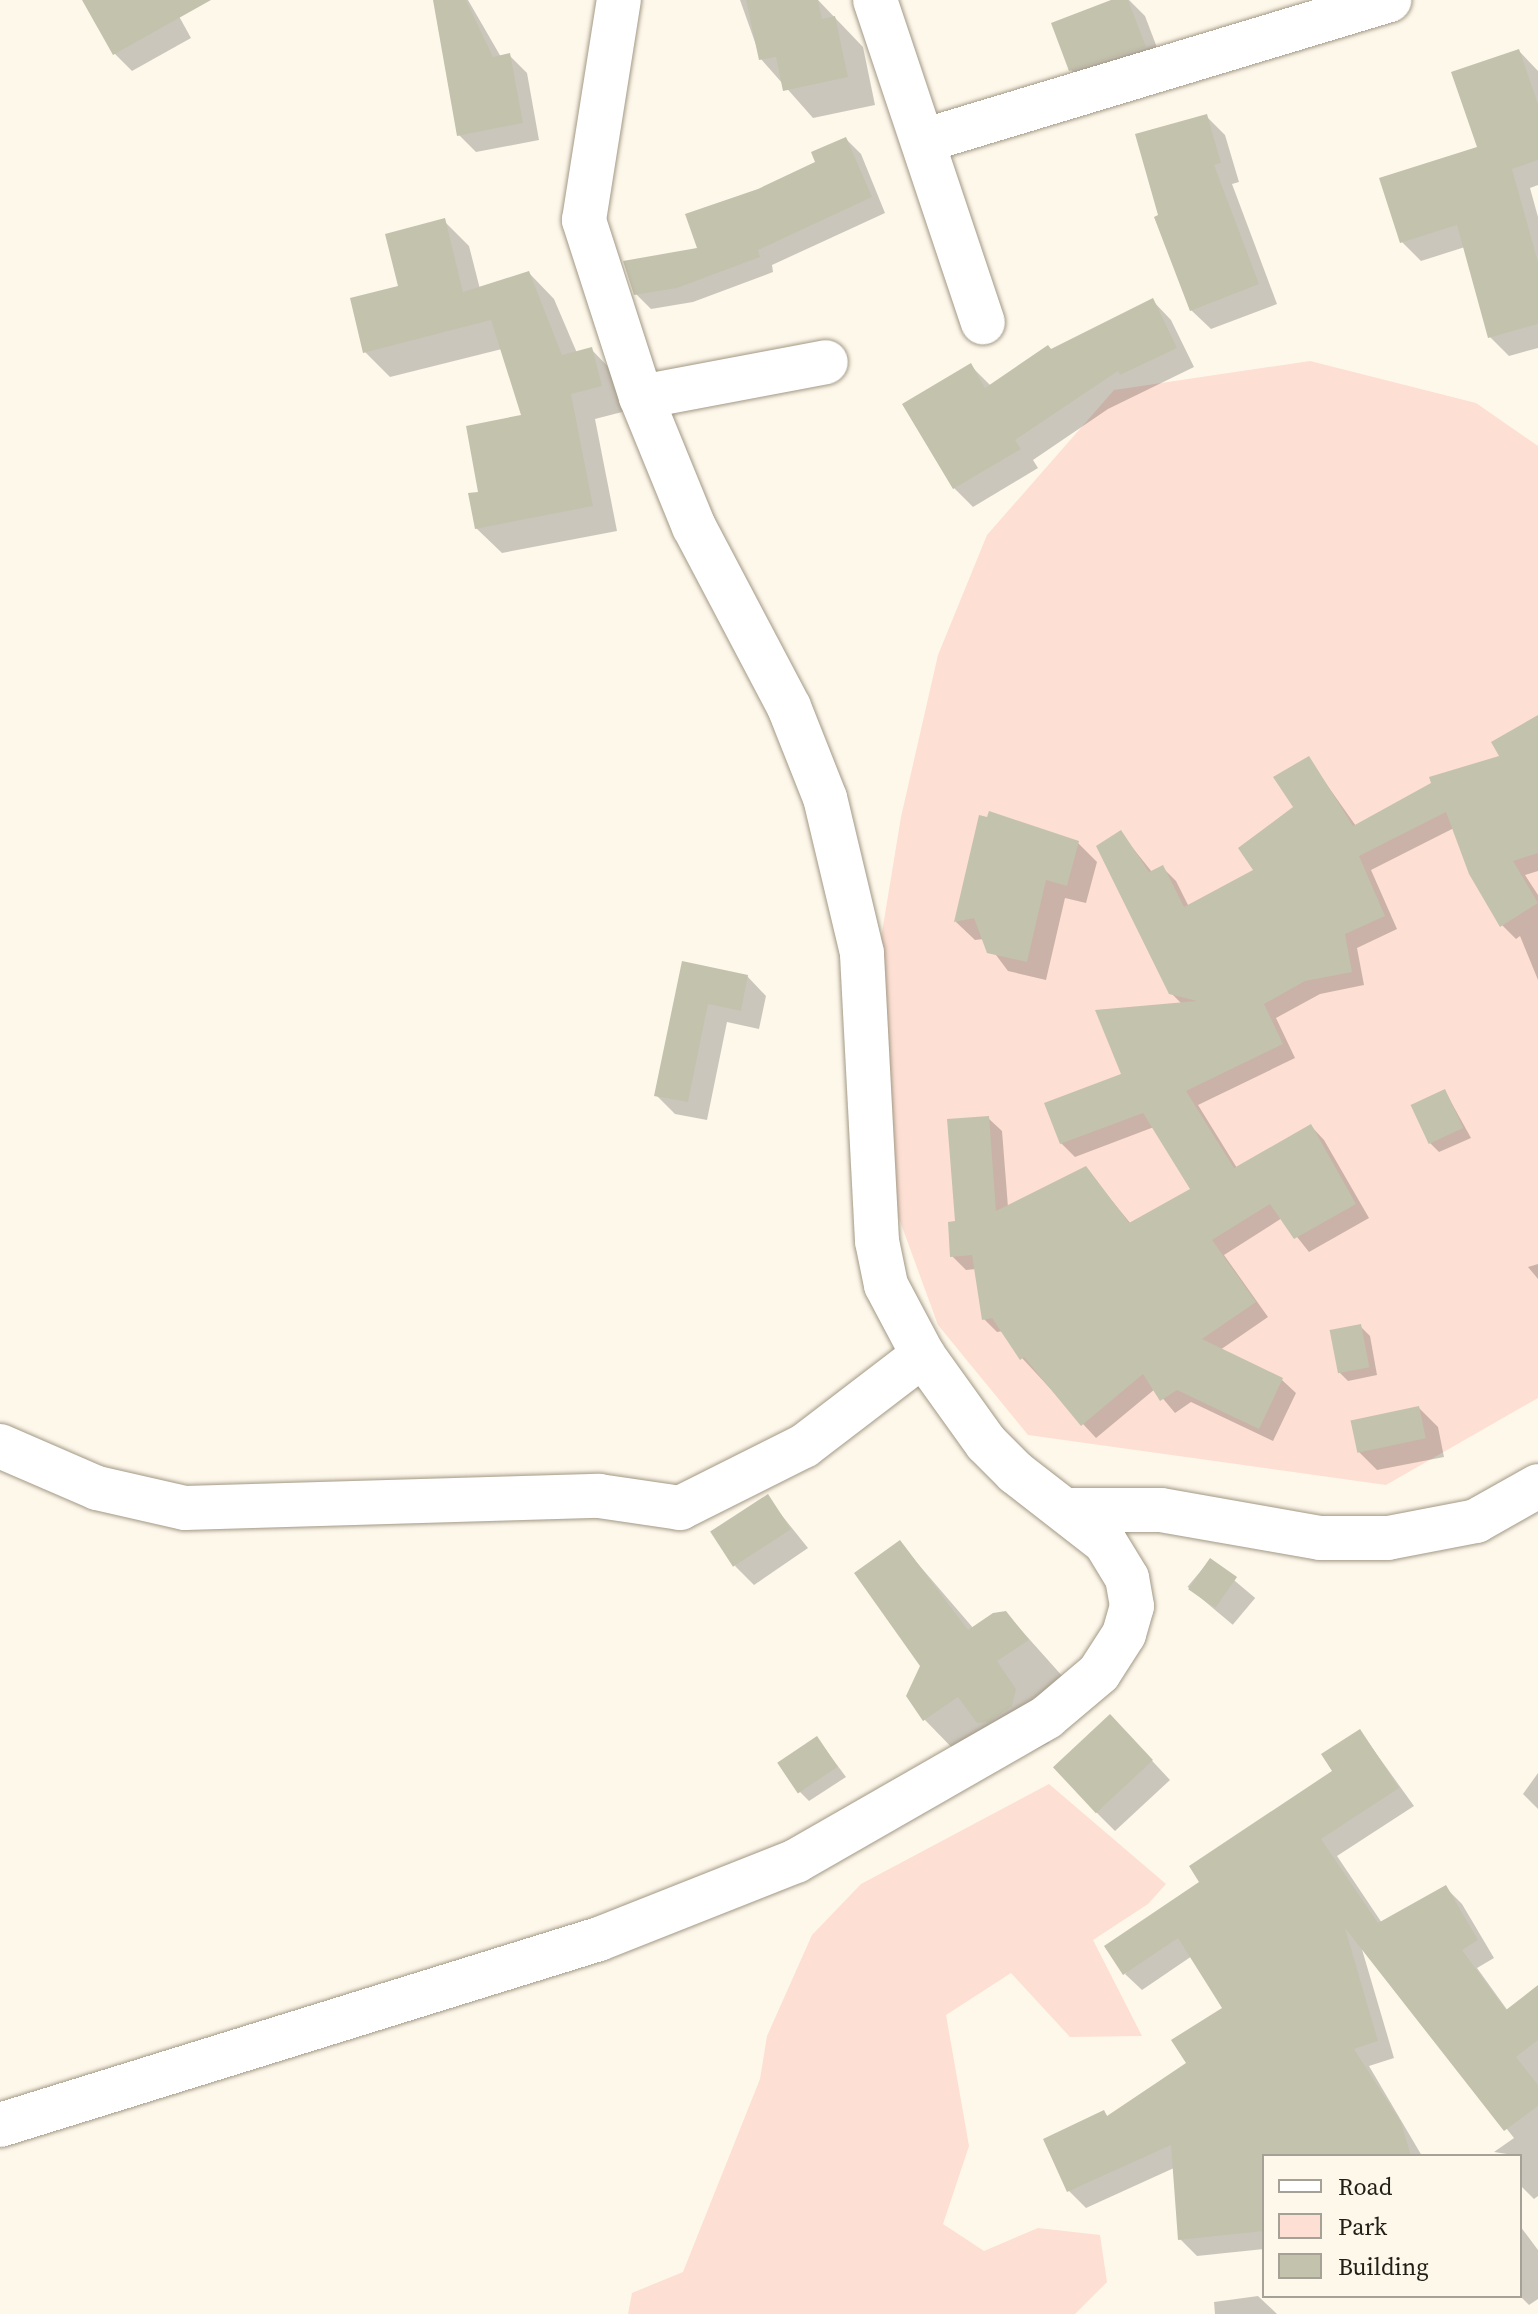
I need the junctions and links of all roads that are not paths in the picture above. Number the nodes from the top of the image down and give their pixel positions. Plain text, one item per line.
1 (619, 0) edge
2 (875, 0) edge
3 (1389, 0) edge
4 (926, 140) junction
5 (983, 322) dead end
6 (826, 362) dead end
7 (641, 397) junction
8 (923, 1355) junction
9 (0, 1446) edge
10 (1538, 1486) edge
11 (1068, 1510) junction
12 (0, 2125) edge

1 - 7 street
2 - 4 street
3 - 4 street
4 - 5 street
6 - 7 street
7 - 8 street
8 - 9 street
8 - 11 street
10 - 11 street
11 - 12 street

